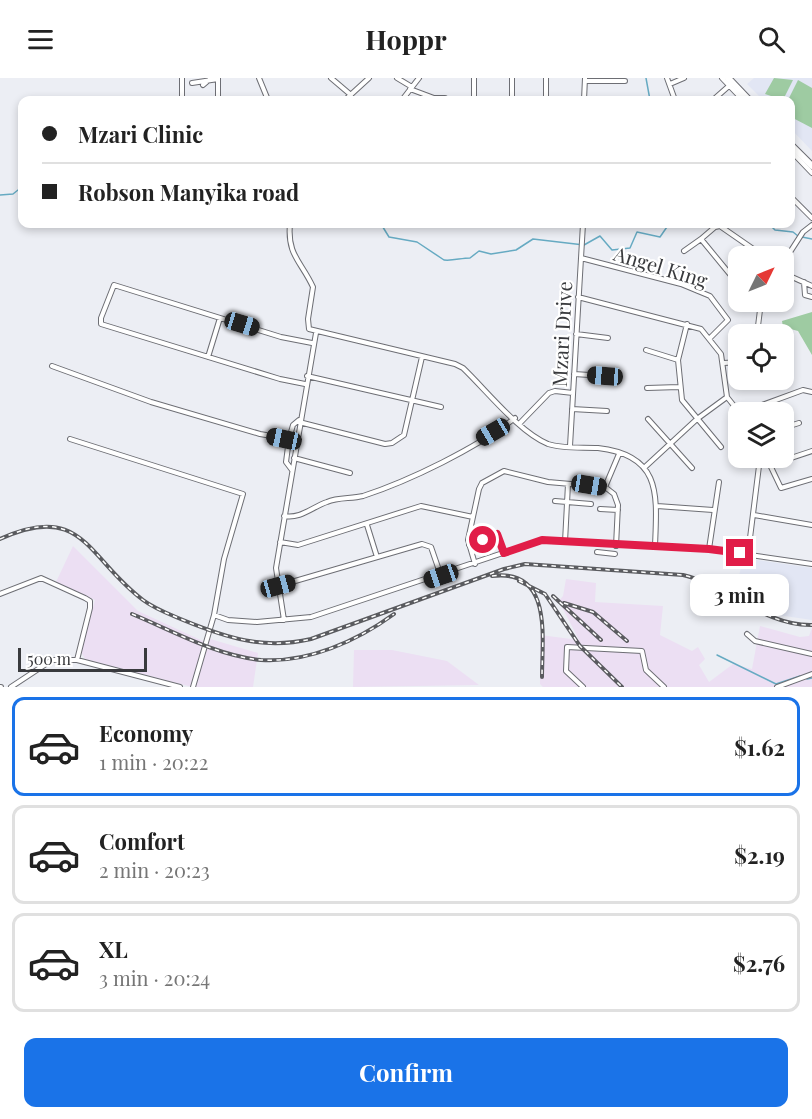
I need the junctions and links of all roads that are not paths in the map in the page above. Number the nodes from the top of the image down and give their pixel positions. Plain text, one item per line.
1 (182, 78) edge
2 (219, 78) edge
3 (259, 78) edge
4 (331, 78) edge
5 (369, 78) edge
6 (397, 78) edge
7 (419, 78) edge
8 (474, 78) edge
9 (512, 78) edge
10 (546, 78) edge
11 (668, 78) edge
12 (684, 78) edge
13 (722, 78) edge
14 (210, 79) edge
15 (585, 80) edge
16 (625, 81) dead end
17 (192, 83) dead end
18 (730, 83) edge
19 (670, 84) junction
20 (203, 85) dead end
21 (411, 88) junction
22 (351, 95) joint
23 (182, 96) edge
24 (218, 96) edge
25 (266, 96) edge
26 (405, 96) edge
27 (429, 96) edge
28 (474, 96) edge
29 (512, 96) edge
30 (546, 96) edge
31 (584, 96) edge
32 (674, 96) edge
33 (716, 96) edge
34 (740, 96) edge
35 (745, 96) edge
36 (795, 149) edge
37 (795, 155) edge
38 (812, 166) edge
39 (812, 173) edge
40 (795, 201) edge
41 (812, 218) edge
42 (812, 225) edge
43 (290, 228) edge
44 (583, 228) edge
45 (714, 228) edge
46 (723, 228) edge
47 (701, 239) junction
48 (749, 246) edge
49 (793, 246) edge
50 (684, 251) dead end
51 (581, 258) junction
52 (728, 272) edge
53 (794, 278) edge
54 (804, 282) junction
55 (812, 286) edge
56 (578, 297) junction
57 (812, 297) edge
58 (220, 318) junction
59 (687, 324) junction
60 (316, 333) junction
61 (576, 334) junction
62 (608, 338) dead end
63 (709, 339) junction
64 (312, 343) junction
65 (646, 350) dead end
66 (208, 357) junction
67 (422, 357) junction
68 (678, 360) junction
69 (724, 363) junction
70 (728, 363) edge
71 (52, 366) dead end
72 (574, 374) junction
73 (307, 376) junction
74 (605, 376) dead end
75 (305, 384) junction
76 (679, 387) junction
77 (647, 388) dead end
78 (812, 392) edge
79 (573, 393) junction
80 (727, 397) junction
81 (411, 399) junction
82 (732, 402) edge
83 (769, 402) edge
84 (441, 407) dead end
85 (572, 409) junction
86 (607, 411) dead end
87 (515, 418) junction
88 (648, 419) dead end
89 (697, 419) junction
90 (299, 421) junction
91 (520, 423) junction
92 (799, 423) dead end
93 (794, 425) edge
94 (70, 439) dead end
95 (289, 439) junction
96 (670, 443) junction
97 (570, 446) junction
98 (720, 447) dead end
99 (812, 451) edge
100 (619, 454) junction
101 (794, 457) edge
102 (294, 458) junction
103 (645, 467) junction
104 (692, 468) dead end
105 (761, 468) edge
106 (771, 468) edge
107 (292, 470) junction
108 (350, 473) dead end
109 (812, 479) edge
110 (719, 482) dead end
111 (568, 484) junction
112 (605, 487) junction
113 (555, 501) dead end
114 (567, 502) junction
115 (591, 504) dead end
116 (657, 506) junction
117 (600, 509) dead end
118 (618, 510) junction
119 (713, 510) junction
120 (754, 515) junction
121 (284, 516) junction
122 (473, 517) junction
123 (367, 525) junction
124 (812, 525) edge
125 (280, 542) junction
126 (565, 542) junction
127 (469, 545) junction
128 (616, 546) junction
129 (655, 546) junction
130 (709, 549) junction
131 (597, 552) dead end
132 (504, 553) junction
133 (615, 554) dead end
134 (748, 554) junction
135 (377, 557) junction
136 (475, 564) junction
137 (812, 564) edge
138 (441, 576) junction
139 (278, 586) junction
140 (0, 594) edge
141 (214, 615) junction
142 (284, 621) junction
143 (747, 634) dead end
144 (812, 654) edge
145 (77, 660) junction
146 (812, 674) edge
147 (11, 687) edge
148 (180, 687) edge
149 (193, 687) edge
150 (583, 687) edge
151 (664, 687) edge
152 (777, 687) edge

1 - 23 street
2 - 14 street
2 - 24 street
3 - 25 street
4 - 22 street
5 - 22 street
6 - 21 street
7 - 21 street
8 - 28 street
9 - 29 street
10 - 30 street
11 - 19 street
12 - 19 street
13 - 18 street
14 - 17 street
14 - 20 street
15 - 16 street
15 - 31 street
18 - 33 street
18 - 34 street
18 - 35 highway
19 - 32 street
21 - 26 street
21 - 27 street
36 - 38 highway
37 - 39 street
40 - 41 street
42 - 49 street
43 - 60 street
44 - 51 street, Mzari Drive
45 - 47 street
46 - 48 street
47 - 50 street
47 - 52 street
51 - 56 street, Mzari Drive
51 - 63 street, Angel King
53 - 54 street
54 - 55 street
54 - 57 street
56 - 59 street
56 - 61 street, Mzari Drive
58 - 64 street
58 - 66 street
58 - 66 street
59 - 63 street
59 - 68 street
60 - 64 street
60 - 67 street
61 - 62 street
61 - 72 street, Mzari Drive
63 - 69 street
64 - 73 street
65 - 68 street
66 - 75 street
67 - 81 street
67 - 87 street
68 - 76 street
69 - 70 street
69 - 80 street
71 - 95 street
72 - 74 street
72 - 79 street, Mzari Drive
73 - 75 street
73 - 81 street
75 - 90 street
76 - 77 street
76 - 89 street
78 - 83 street
79 - 85 street, Mzari Drive
79 - 91 street
80 - 82 street
80 - 89 street
81 - 84 street
81 - 90 street
85 - 86 street
85 - 97 street, Mzari Drive
87 - 91 street
87 - 121 street
88 - 96 street
89 - 96 street
89 - 98 street
90 - 95 street
90 - 102 street
91 - 97 street
92 - 93 street
94 - 141 street
95 - 107 street
96 - 103 street
96 - 104 street
97 - 100 street
99 - 101 street
100 - 103 street
100 - 112 street
102 - 107 street
102 - 108 street
103 - 116 street
105 - 120 street
106 - 109 street
107 - 121 street
110 - 119 street
111 - 112 street
111 - 114 street
111 - 122 street
112 - 118 street
113 - 114 street
114 - 115 street
114 - 126 street
116 - 119 street
116 - 129 street
117 - 118 street
118 - 128 street
119 - 130 street
120 - 124 street
120 - 134 street
121 - 125 street
122 - 123 street
122 - 127 street
123 - 125 street
123 - 135 street
125 - 139 street
126 - 128 street
126 - 132 street
127 - 132 street
127 - 136 street
128 - 129 street
129 - 130 street
130 - 134 street
131 - 133 street
132 - 136 street
134 - 137 street
135 - 138 street
135 - 139 street
136 - 138 street
138 - 142 street
139 - 142 street
140 - 145 street
141 - 142 street
141 - 149 street
143 - 144 street
145 - 147 street
145 - 148 street
146 - 152 street
150 - 151 street

